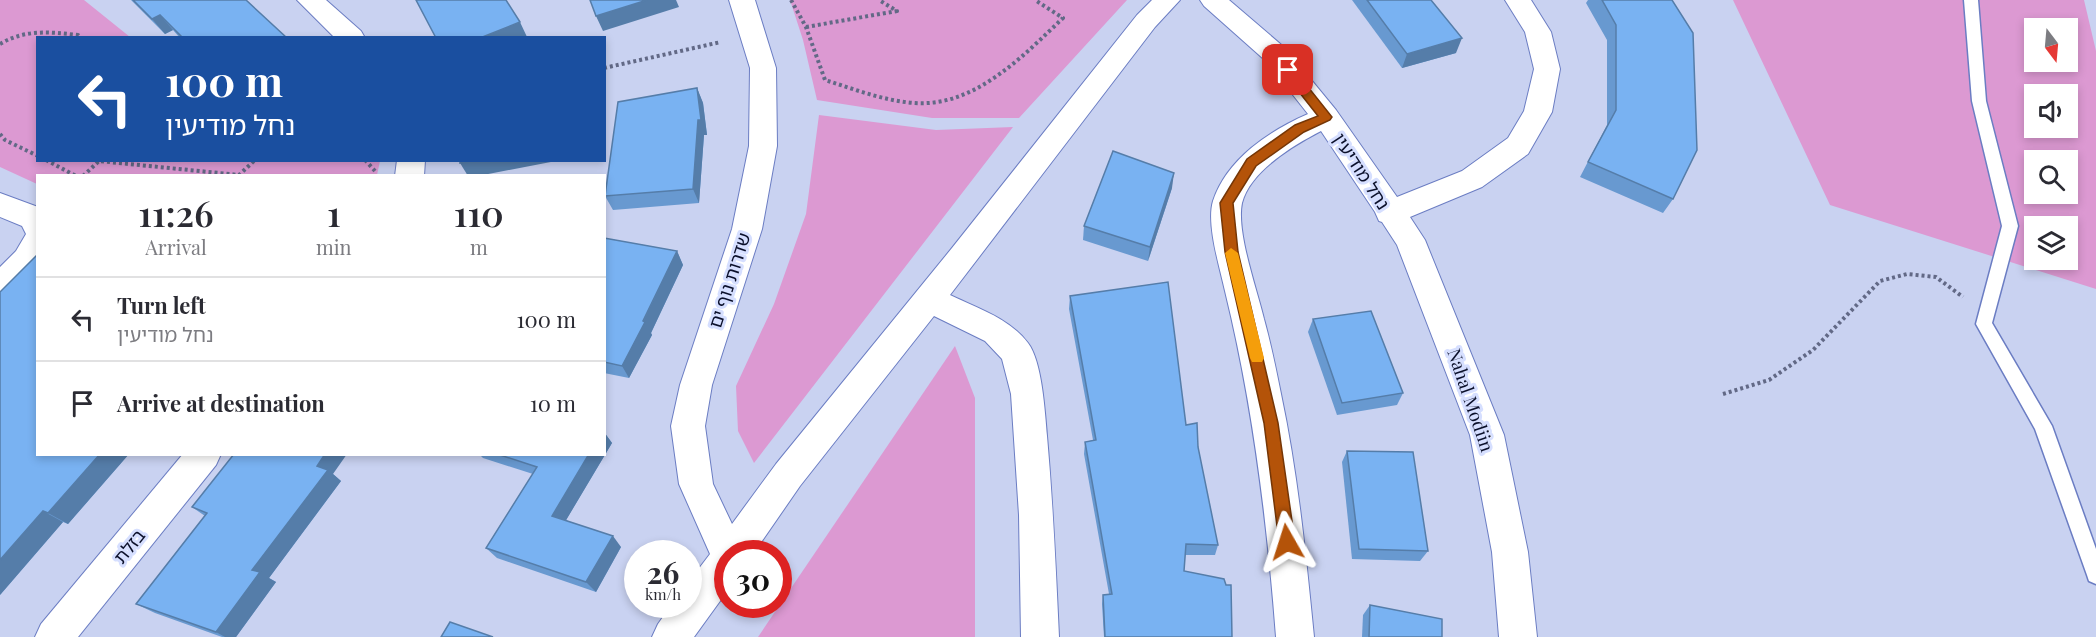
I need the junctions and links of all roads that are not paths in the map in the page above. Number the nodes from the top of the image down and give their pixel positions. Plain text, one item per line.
1 (310, 0) edge
2 (742, 0) edge
3 (1167, 0) edge
4 (1213, 0) edge
5 (1518, 0) edge
6 (1971, 0) edge
7 (350, 36) edge
8 (1326, 117) junction
9 (0, 205) edge
10 (1389, 213) junction
11 (36, 224) edge
12 (1410, 240) joint
13 (36, 244) edge
14 (0, 287) edge
15 (930, 300) junction
16 (202, 456) edge
17 (722, 540) edge
18 (741, 540) edge
19 (2096, 575) edge
20 (714, 577) edge
21 (54, 637) edge
22 (671, 637) edge
23 (1040, 637) edge
24 (1295, 637) edge
25 (1518, 637) edge

1 - 7 street
2 - 17 street, שדרות נוף ים
3 - 15 street
4 - 8 street, נחל מודיעין
5 - 10 street
6 - 19 lane
8 - 10 street, נחל מודיעין
8 - 24 street
9 - 11 street
10 - 12 street, נחל מודיעין
12 - 25 street, Nahal Modiin
13 - 14 street
15 - 18 street
15 - 23 street
16 - 21 street, בזלת
20 - 22 street

